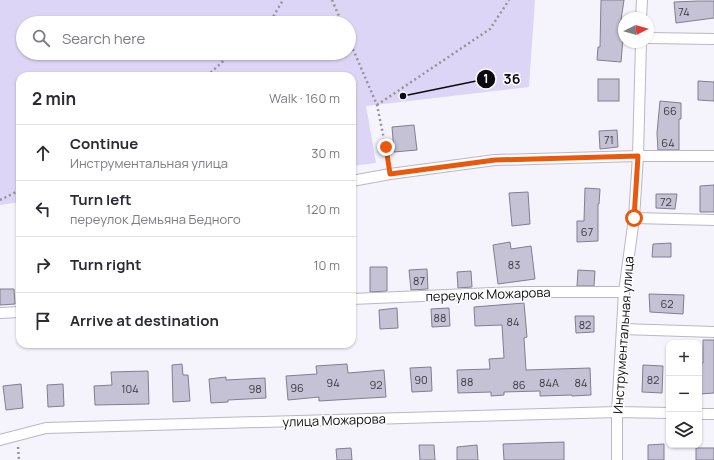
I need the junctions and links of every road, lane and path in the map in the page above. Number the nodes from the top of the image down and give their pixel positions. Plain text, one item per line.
1 (283, 0) edge
2 (332, 0) edge
3 (509, 0) edge
4 (642, 0) edge
5 (641, 12) edge
6 (273, 16) edge
7 (339, 16) edge
8 (654, 38) edge
9 (714, 39) edge
10 (641, 48) edge
11 (356, 56) edge
12 (224, 60) edge
13 (211, 72) edge
14 (377, 105) junction
15 (638, 156) junction
16 (714, 156) edge
17 (390, 174) junction
18 (356, 181) edge
19 (16, 192) edge
20 (0, 200) edge
21 (634, 218) junction
22 (714, 220) edge
23 (624, 292) junction
24 (356, 299) edge
25 (16, 312) edge
26 (0, 313) edge
27 (622, 329) junction
28 (714, 332) edge
29 (617, 412) junction
30 (666, 413) edge
31 (702, 414) edge
32 (714, 414) edge
33 (0, 440) edge
34 (617, 460) edge

1 - 6 path
2 - 7 path
3 - 14 path
4 - 5 street
8 - 9 street
10 - 15 street, Инструментальная улица
11 - 14 path
12 - 13 path
14 - 17 path
15 - 16 street
15 - 17 street
15 - 21 street, Инструментальная улица
17 - 18 street
19 - 20 path
21 - 22 street
21 - 23 street, Инструментальная улица
23 - 24 street, переулок Можарова
23 - 27 street, Инструментальная улица
25 - 26 street
27 - 28 street
27 - 29 street, Инструментальная улица
29 - 30 street, улица Можарова
29 - 33 street, улица Можарова
29 - 34 street, Инструментальная улица
31 - 32 street

